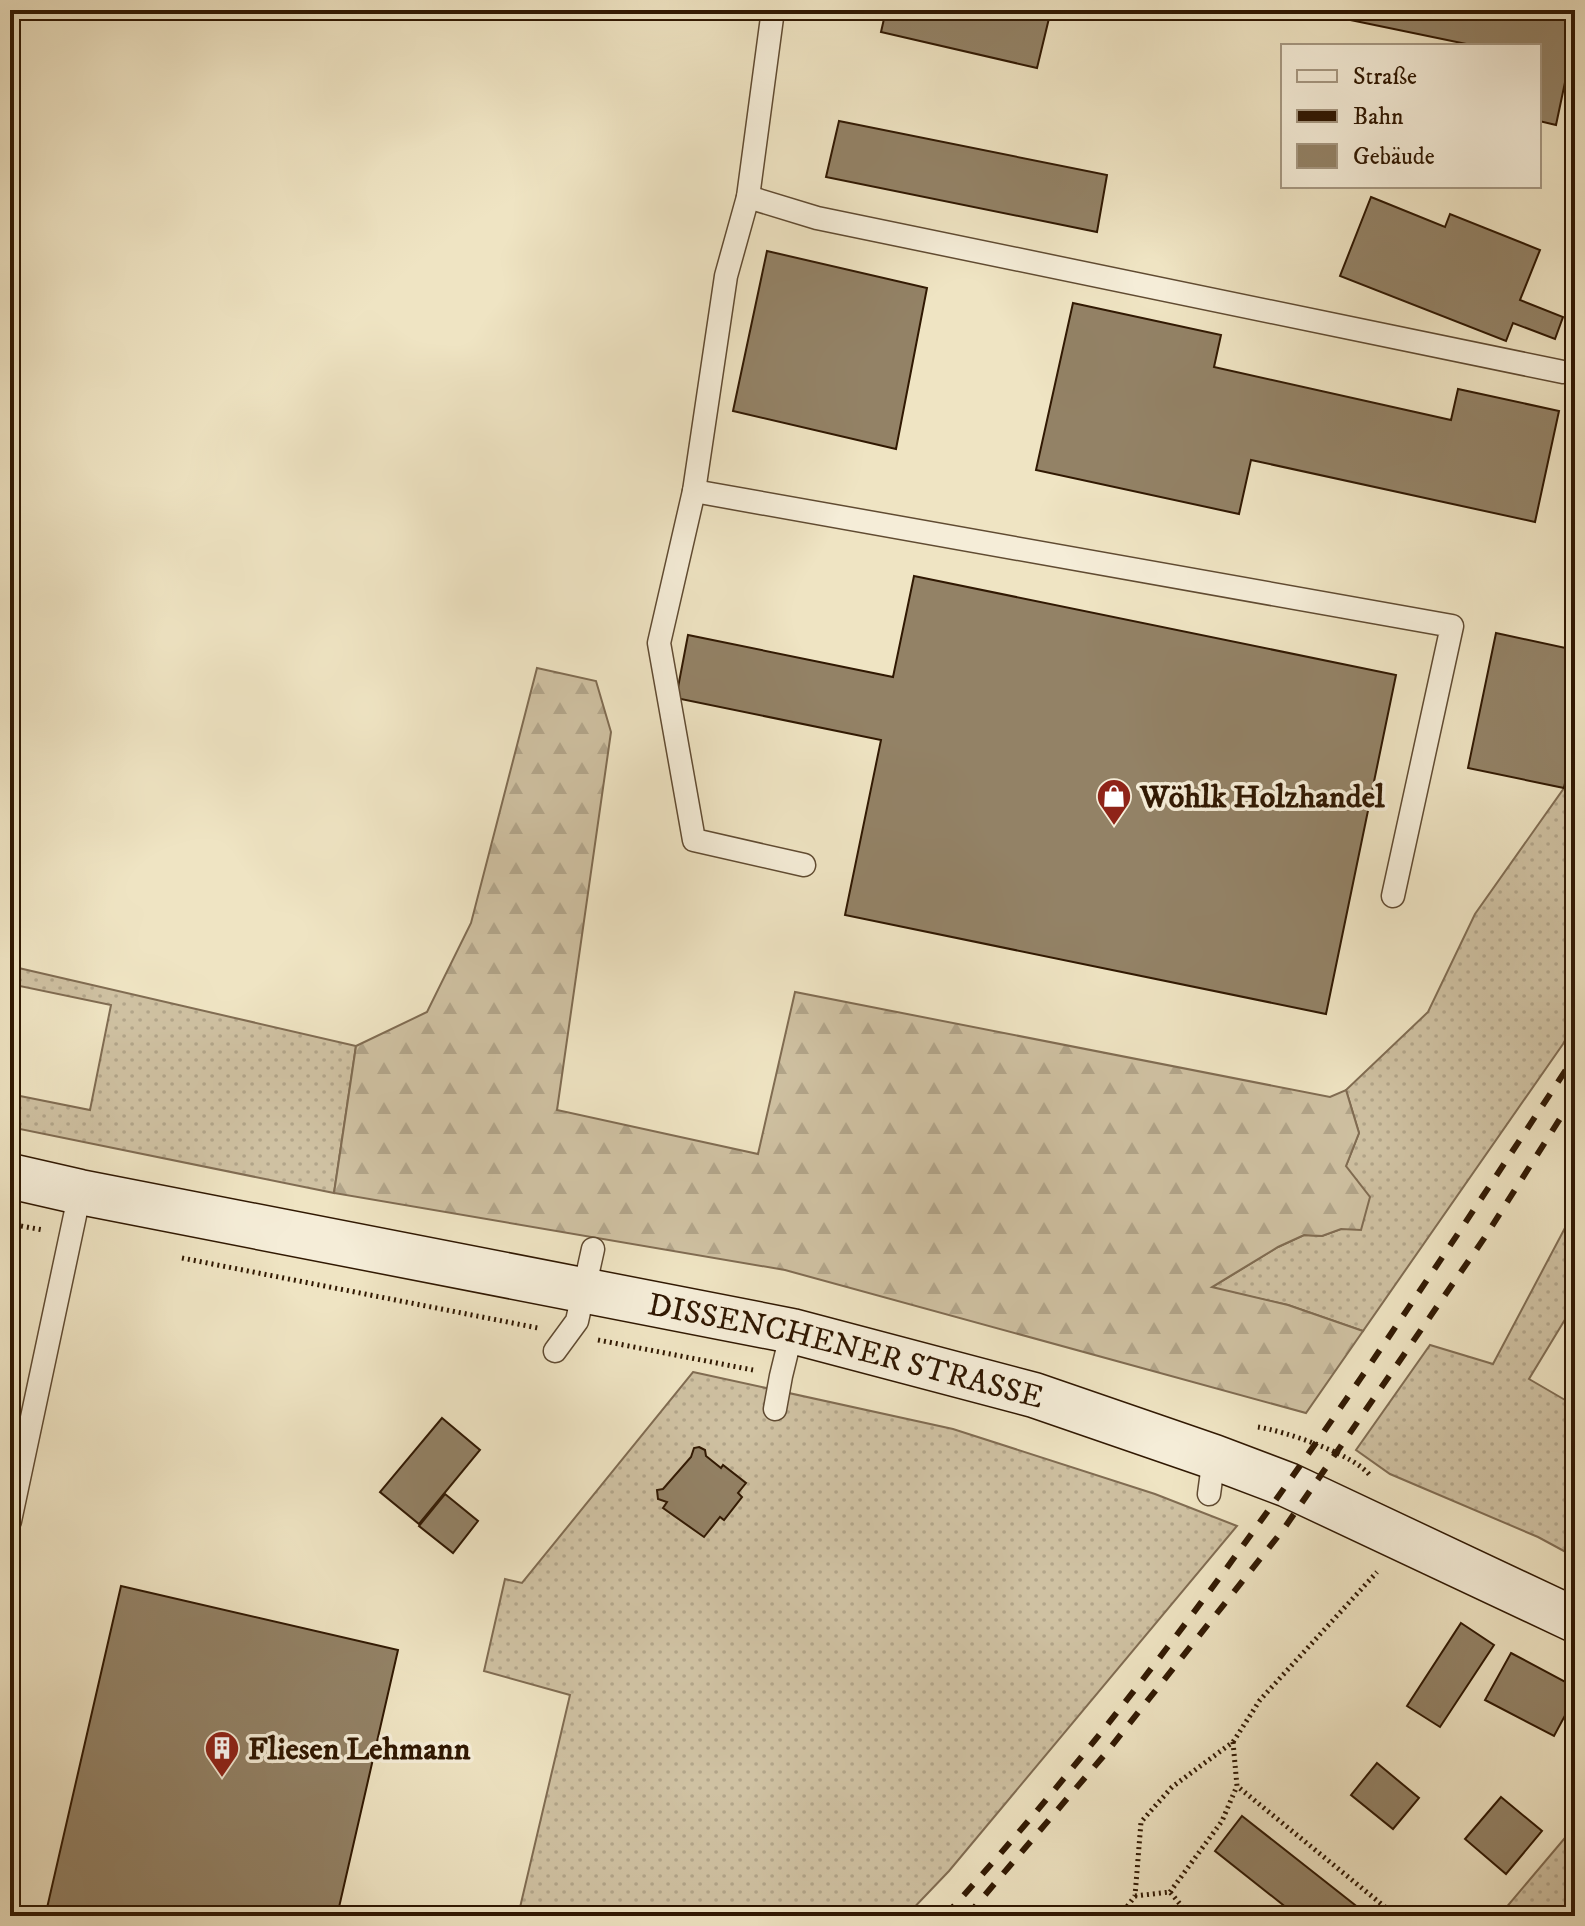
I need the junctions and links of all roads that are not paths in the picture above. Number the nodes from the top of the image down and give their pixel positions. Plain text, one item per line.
1 (773, 10) edge
2 (748, 197) junction
3 (1563, 372) dead end
4 (694, 491) junction
5 (804, 865) dead end
6 (1393, 896) dead end
7 (10, 1176) edge
8 (80, 1192) junction
9 (15, 1209) edge
10 (593, 1249) dead end
11 (584, 1291) junction
12 (792, 1331) junction
13 (562, 1342) road end
14 (775, 1409) dead end
15 (10, 1521) edge
16 (1575, 1620) edge

1 - 2 lane
2 - 3 lane
2 - 4 lane
4 - 5 lane
4 - 6 lane
7 - 8 main road, DISSENCHENER STRASSE
8 - 9 main road, DISSENCHENER STRASSE
8 - 11 main road, DISSENCHENER STRASSE
8 - 15 lane
10 - 11 lane
11 - 12 main road, DISSENCHENER STRASSE
11 - 13 lane
12 - 14 lane
12 - 16 main road, DISSENCHENER STRASSE

